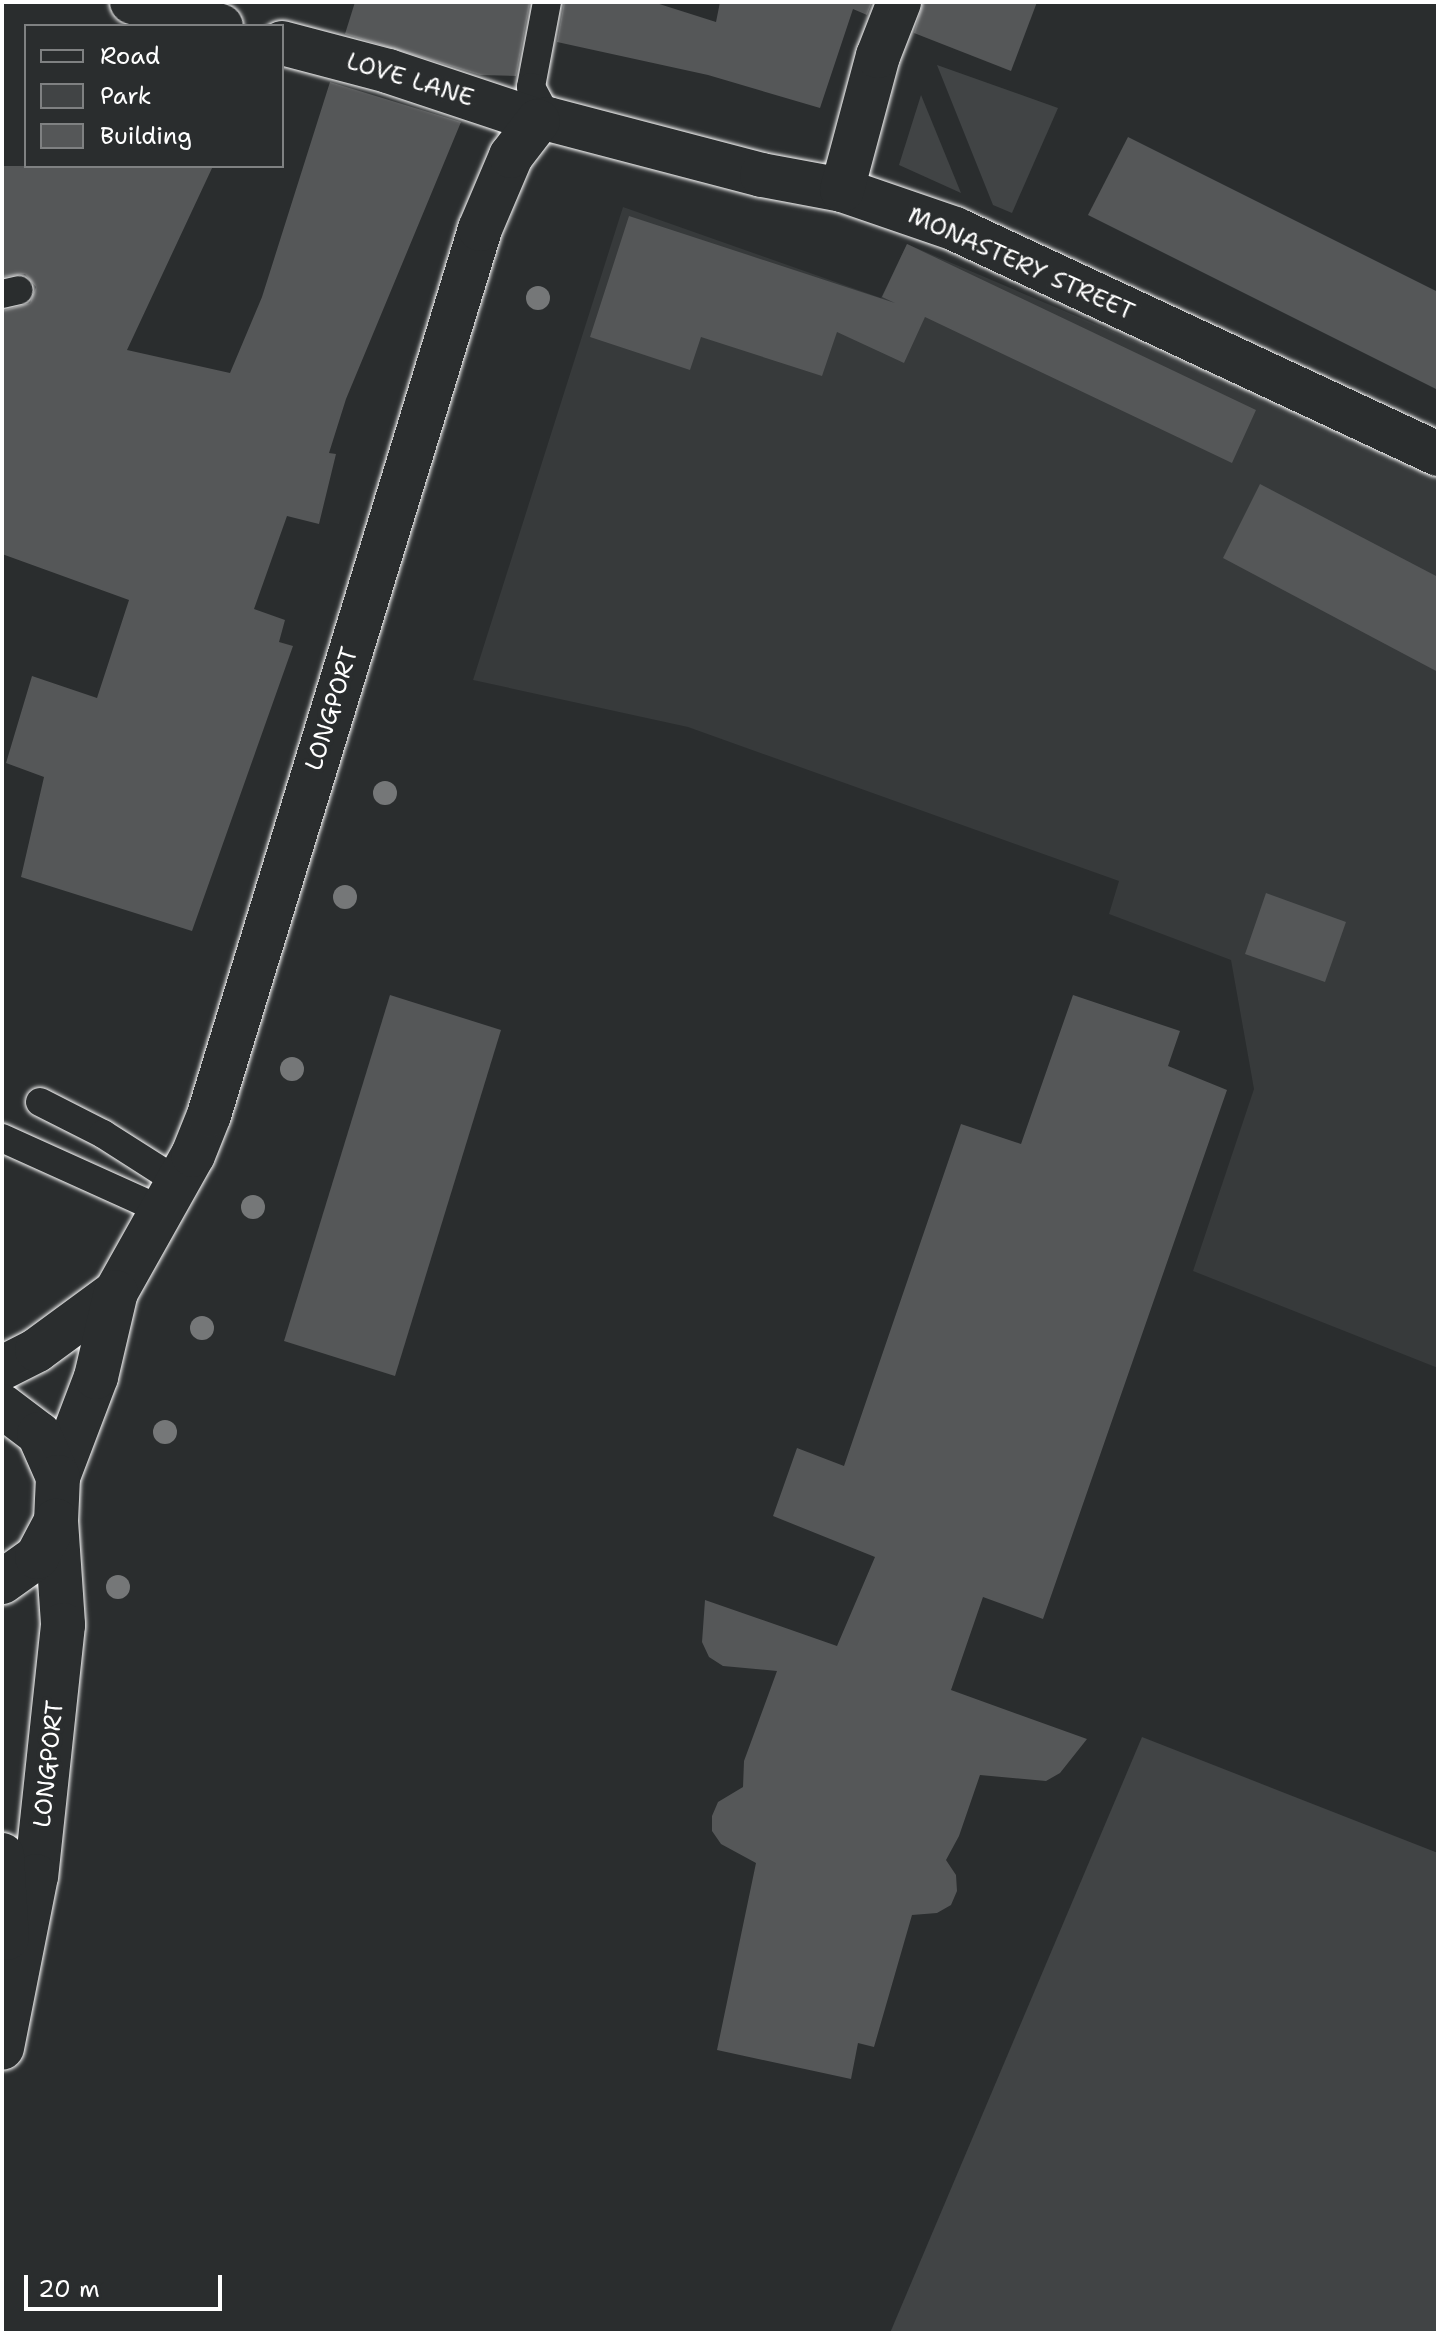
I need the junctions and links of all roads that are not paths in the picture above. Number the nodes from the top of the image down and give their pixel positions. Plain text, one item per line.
1 (132, 2) edge
2 (547, 2) edge
3 (899, 2) edge
4 (214, 24) edge
5 (284, 44) edge
6 (543, 120) junction
7 (842, 190) junction
8 (1438, 454) edge
9 (40, 1102) dead end
10 (2, 1138) edge
11 (172, 1197) junction
12 (116, 1292) junction
13 (2, 1368) edge
14 (2, 1406) edge
15 (58, 1477) junction
16 (56, 1521) junction
17 (2, 1582) edge
18 (2, 1855) edge
19 (10, 2005) junction
20 (2, 2048) edge

1 - 4 street
2 - 6 lane
3 - 7 street
5 - 6 street, LOVE LANE
6 - 7 street, MONASTERY STREET
6 - 11 street, LONGPORT
7 - 8 street, MONASTERY STREET
9 - 11 lane
10 - 11 lane
11 - 12 street, LONGPORT
12 - 13 street, LONGPORT
12 - 15 street, LONGPORT
14 - 15 street, LONGPORT
15 - 16 street, LONGPORT
16 - 17 street, LONGPORT
16 - 19 street, LONGPORT
18 - 19 street, LONGPORT
19 - 20 street, LONGPORT

